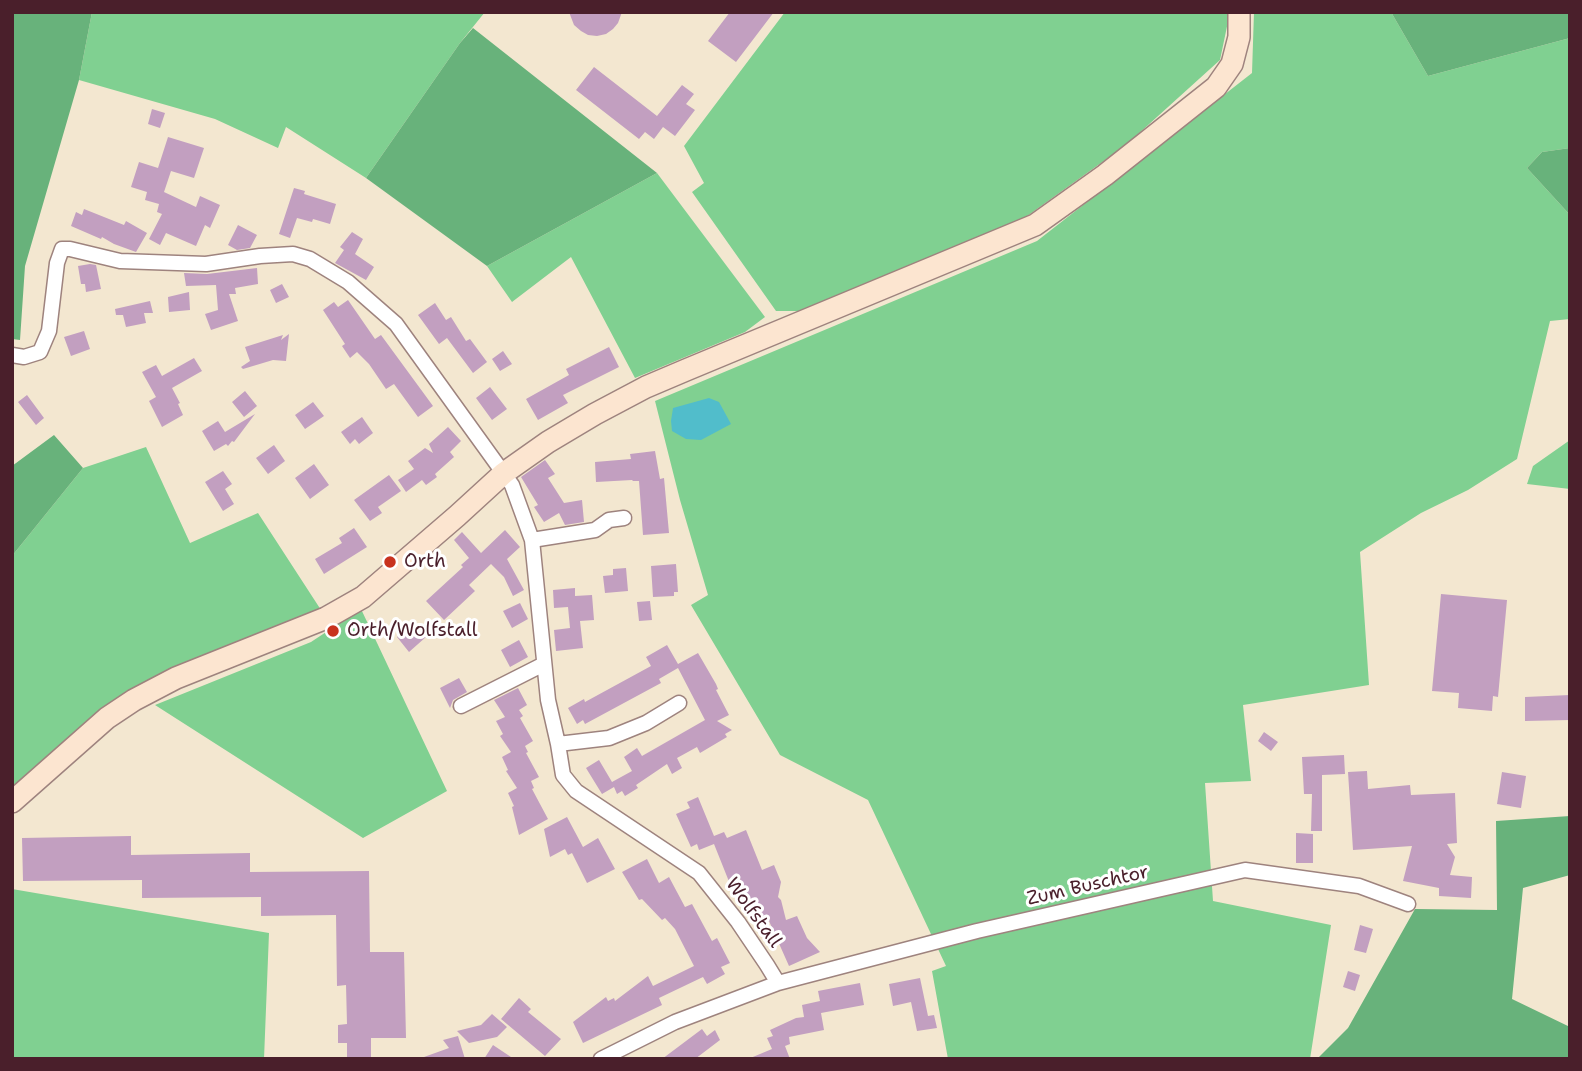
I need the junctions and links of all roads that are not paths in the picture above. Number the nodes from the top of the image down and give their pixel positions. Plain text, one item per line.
1 (1239, 12) edge
2 (12, 355) edge
3 (504, 473) junction
4 (624, 518) dead end
5 (532, 540) junction
6 (544, 664) junction
7 (679, 703) dead end
8 (461, 706) dead end
9 (558, 744) junction
10 (12, 802) edge
11 (1408, 904) dead end
12 (778, 983) junction
13 (601, 1059) edge

1 - 3 main road
2 - 3 street
3 - 5 street, Wolfstall
3 - 10 main road
4 - 5 street
5 - 6 street, Wolfstall
6 - 8 street
6 - 9 street, Wolfstall
7 - 9 street
9 - 12 street, Wolfstall
11 - 12 street, Zum Buschtor
12 - 13 street

